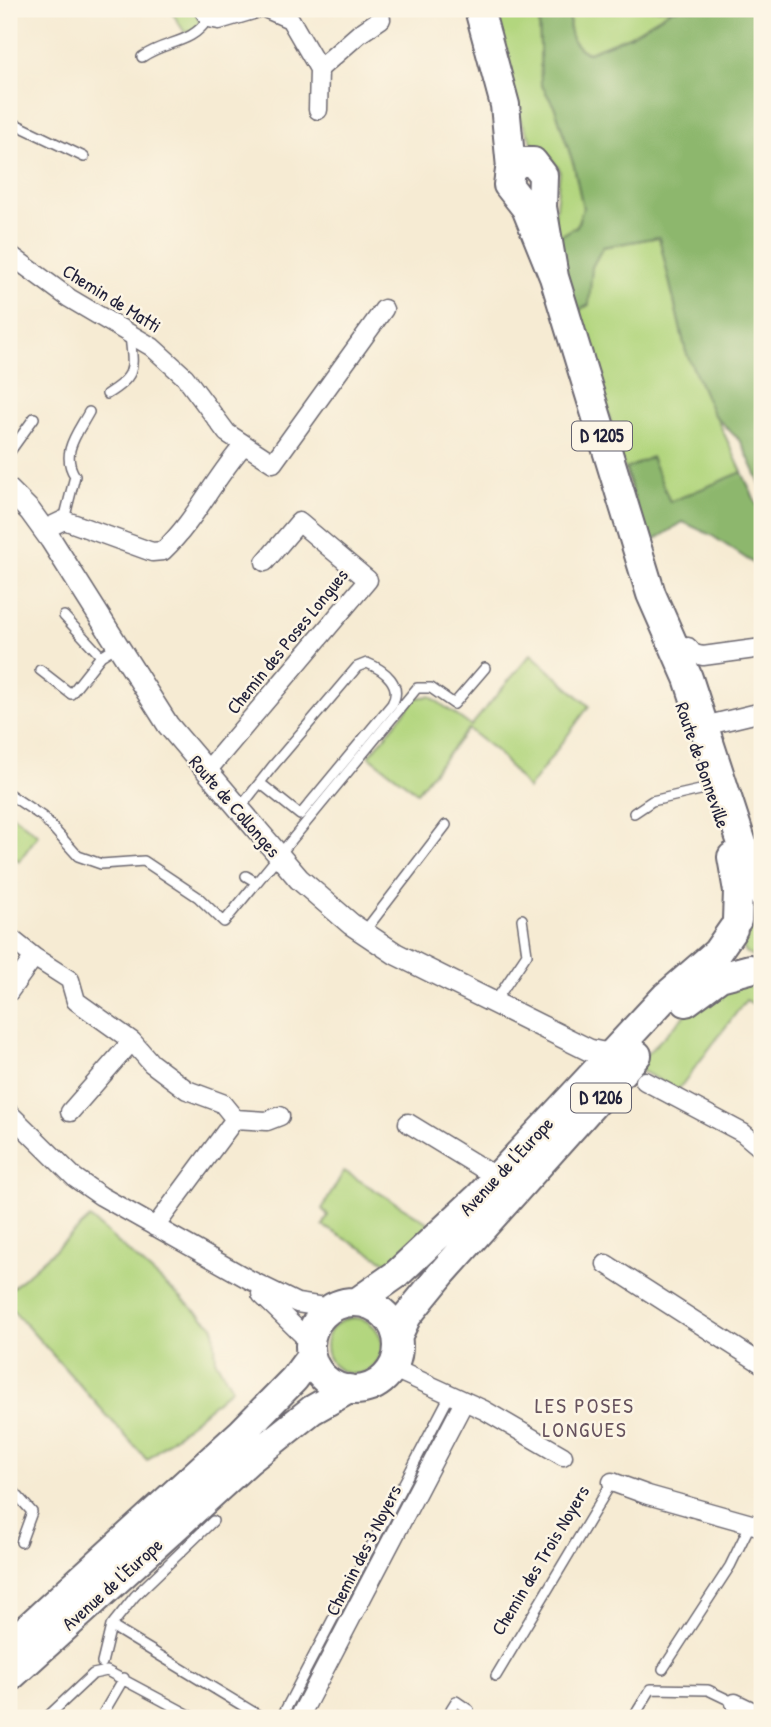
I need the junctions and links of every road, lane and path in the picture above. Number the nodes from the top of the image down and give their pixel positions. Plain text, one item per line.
1 (256, 9) edge
2 (268, 9) edge
3 (479, 9) edge
4 (206, 13) edge
5 (381, 19) dead end
6 (142, 57) dead end
7 (319, 69) junction
8 (318, 110) dead end
9 (9, 121) edge
10 (85, 157) dead end
11 (9, 254) edge
12 (384, 309) dead end
13 (130, 334) junction
14 (107, 394) dead end
15 (89, 412) dead end
16 (34, 418) dead end
17 (244, 445) junction
18 (9, 453) edge
19 (9, 490) edge
20 (64, 520) junction
21 (43, 530) junction
22 (265, 562) dead end
23 (657, 612) junction
24 (64, 616) dead end
25 (688, 647) dead end
26 (762, 648) edge
27 (109, 651) junction
28 (485, 668) dead end
29 (40, 670) dead end
30 (762, 712) edge
31 (704, 726) junction
32 (206, 772) junction
33 (260, 783) junction
34 (709, 788) junction
35 (9, 794) edge
36 (239, 810) junction
37 (634, 813) dead end
38 (735, 822) junction
39 (446, 825) dead end
40 (278, 856) junction
41 (762, 860) edge
42 (246, 876) dead end
43 (256, 883) junction
44 (762, 893) edge
45 (762, 905) edge
46 (522, 919) dead end
47 (735, 924) junction
48 (363, 934) junction
49 (9, 937) edge
50 (34, 957) junction
51 (756, 970) edge
52 (9, 992) edge
53 (493, 1004) junction
54 (547, 1031) junction
55 (132, 1041) junction
56 (615, 1052) junction
57 (645, 1081) dead end
58 (70, 1112) dead end
59 (556, 1112) junction
60 (9, 1113) edge
61 (280, 1116) dead end
62 (235, 1119) junction
63 (408, 1123) dead end
64 (762, 1149) edge
65 (498, 1178) junction
66 (155, 1227) junction
67 (606, 1264) dead end
68 (224, 1268) junction
69 (344, 1305) junction
70 (397, 1337) junction
71 (310, 1349) junction
72 (762, 1364) edge
73 (392, 1368) junction
74 (349, 1389) junction
75 (457, 1398) junction
76 (563, 1456) dead end
77 (612, 1482) joint
78 (9, 1486) edge
79 (213, 1521) dead end
80 (756, 1525) edge
81 (21, 1542) dead end
82 (111, 1626) junction
83 (15, 1635) edge
84 (102, 1663) dead end
85 (663, 1669) dead end
86 (496, 1676) dead end
87 (9, 1678) edge
88 (124, 1678) junction
89 (735, 1703) joint
90 (451, 1709) dead end
91 (469, 1710) dead end
92 (104, 1712) dead end
93 (762, 1716) edge
94 (46, 1718) edge
95 (195, 1718) edge
96 (263, 1718) edge
97 (281, 1718) edge
98 (299, 1718) edge
99 (633, 1718) edge

1 - 4 street
2 - 7 street
3 - 23 main road, Route de Bonneville / D 1205
4 - 6 lane
5 - 7 street
7 - 8 street
9 - 10 lane
11 - 13 street, Chemin de Matti
12 - 17 street, Chemin de Matti
13 - 14 lane
13 - 17 street, Chemin de Matti
15 - 20 lane
16 - 18 lane
17 - 20 street
19 - 21 street, Route de Collonges
20 - 21 street
21 - 27 street, Route de Collonges
22 - 32 street, Chemin des Poses Longues
23 - 31 main road, Route de Bonneville / D 1205
23 - 34 main road, Route de Bonneville / D 1205
24 - 27 lane
25 - 26 street
27 - 29 lane
27 - 32 street, Route de Collonges
28 - 40 lane
30 - 31 street
31 - 38 main road, Route de Bonneville / D 1205
32 - 36 street, Route de Collonges
33 - 33 lane
33 - 36 lane
34 - 37 lane
34 - 47 main road, Route de Bonneville / D 1205
35 - 43 lane
36 - 40 street, Route de Collonges
38 - 41 main road
38 - 44 main road, Route de Bonneville / D 1205
39 - 48 lane
40 - 43 lane
40 - 48 street, Route de Collonges
42 - 43 lane
45 - 47 main road
46 - 53 lane
47 - 51 main road, Route de Bonneville
47 - 56 main road, Avenue de l'Europe / D 1206
48 - 53 street, Route de Collonges
49 - 50 street
50 - 52 street
50 - 55 street
51 - 70 main road, Avenue de l'Europe / D 1206
53 - 54 street, Route de Collonges
54 - 56 street, Route de Collonges
54 - 59 street, Route de Collonges
55 - 58 street
55 - 62 street
56 - 59 main road, Avenue de l'Europe / D 1206
57 - 64 street
59 - 65 main road, Avenue de l'Europe / D 1206
60 - 66 street
61 - 62 street
62 - 66 street
63 - 65 street
65 - 69 main road, Avenue de l'Europe / D 1206
66 - 68 street
67 - 72 street
68 - 69 street
68 - 71 street
69 - 70 main road
69 - 71 main road
70 - 73 main road
71 - 74 main road
71 - 83 main road, Avenue de l'Europe
73 - 74 main road
73 - 75 street, Chemin des Trois Noyers
74 - 87 main road, Avenue de l'Europe
75 - 76 street, Chemin des Trois Noyers
75 - 97 lane
75 - 98 street, Chemin des 3 Noyers
77 - 80 street, Chemin des Trois Noyers
77 - 86 lane, Chemin des Trois Noyers
78 - 81 lane
79 - 82 lane
80 - 85 lane, Chemin des Trois Noyers
82 - 84 lane
82 - 96 lane
88 - 92 lane
88 - 94 lane
88 - 95 lane
89 - 93 street
89 - 99 lane
90 - 91 lane

